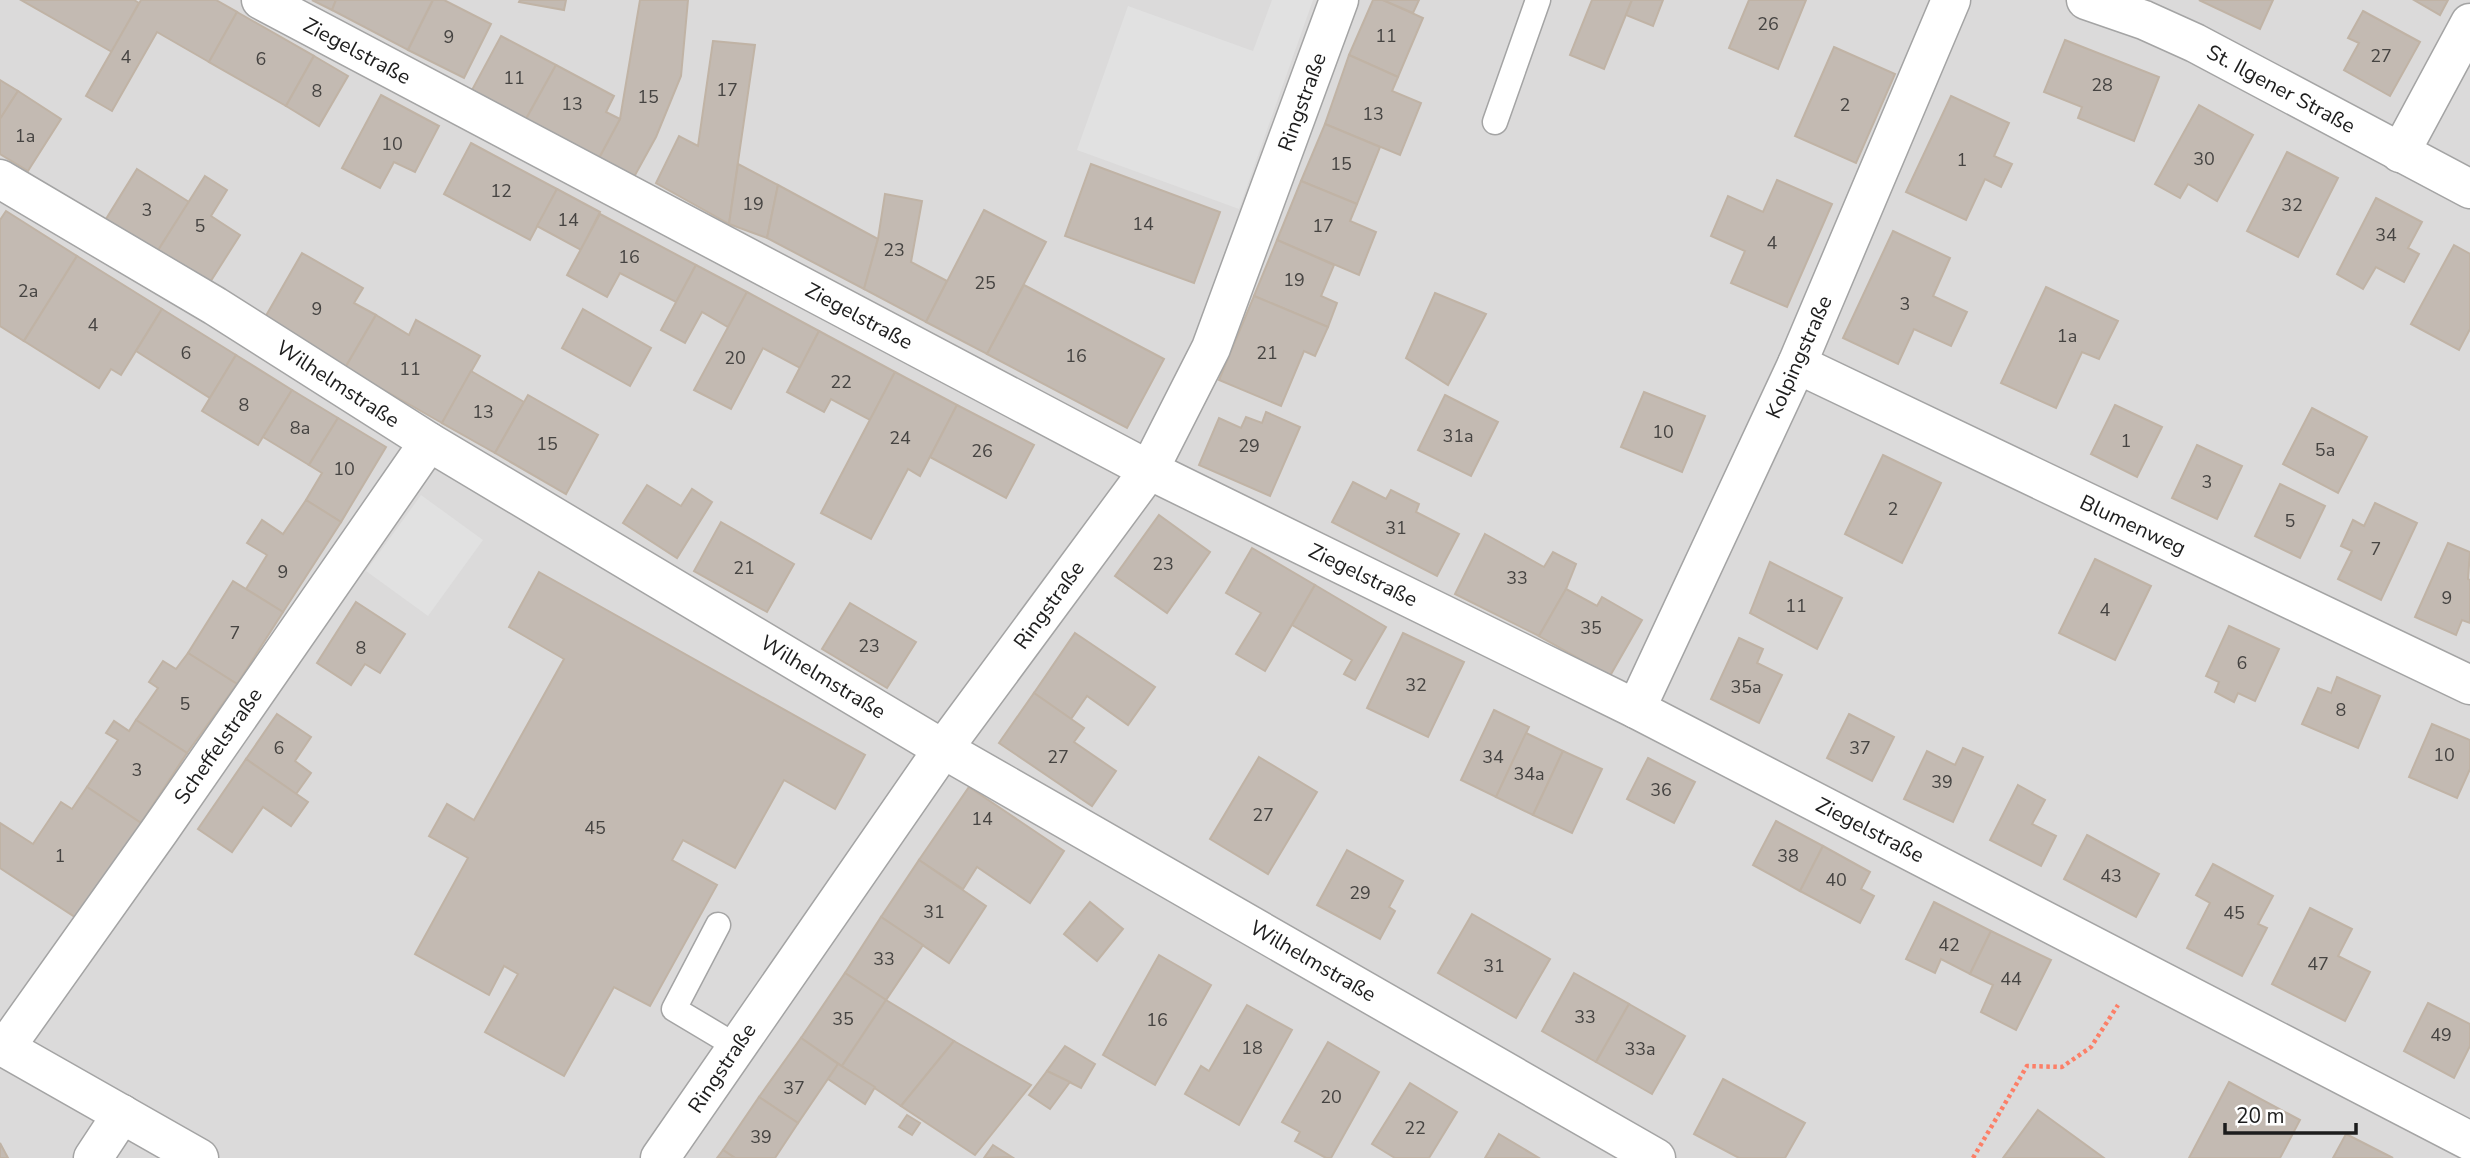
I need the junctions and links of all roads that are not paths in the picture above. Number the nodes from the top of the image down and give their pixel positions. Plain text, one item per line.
1 (261, 0) edge
2 (1339, 0) edge
3 (1538, 0) edge
4 (1951, 0) edge
5 (2086, 0) edge
6 (2470, 23) edge
7 (1495, 122) dead end
8 (2400, 153) junction
9 (0, 178) edge
10 (2470, 189) edge
11 (1797, 365) junction
12 (429, 442) junction
13 (1149, 470) junction
14 (2470, 685) edge
15 (1636, 709) junction
16 (943, 749) junction
17 (719, 925) dead end
18 (736, 1046) junction
19 (2, 1047) edge
20 (122, 1114) junction
21 (2470, 1141) edge
22 (93, 1158) edge
23 (199, 1158) edge
24 (660, 1158) edge
25 (1656, 1158) edge

1 - 13 street, Ziegelstraße
2 - 13 street, Ringstraße
3 - 7 lane
4 - 11 street, Kolpingstraße
5 - 8 street, St. Ilgener Straße
6 - 8 street
8 - 10 street, St. Ilgener Straße
9 - 12 street, Wilhelmstraße
11 - 14 street, Blumenweg
11 - 15 street, Kolpingstraße
12 - 16 street, Wilhelmstraße
12 - 19 street, Scheffelstraße
13 - 15 street, Ziegelstraße
13 - 16 street, Ringstraße
15 - 21 street, Ziegelstraße
16 - 18 street, Ringstraße
16 - 25 street, Wilhelmstraße
17 - 18 lane
18 - 24 street, Ringstraße
19 - 20 street
20 - 22 street
20 - 23 street

